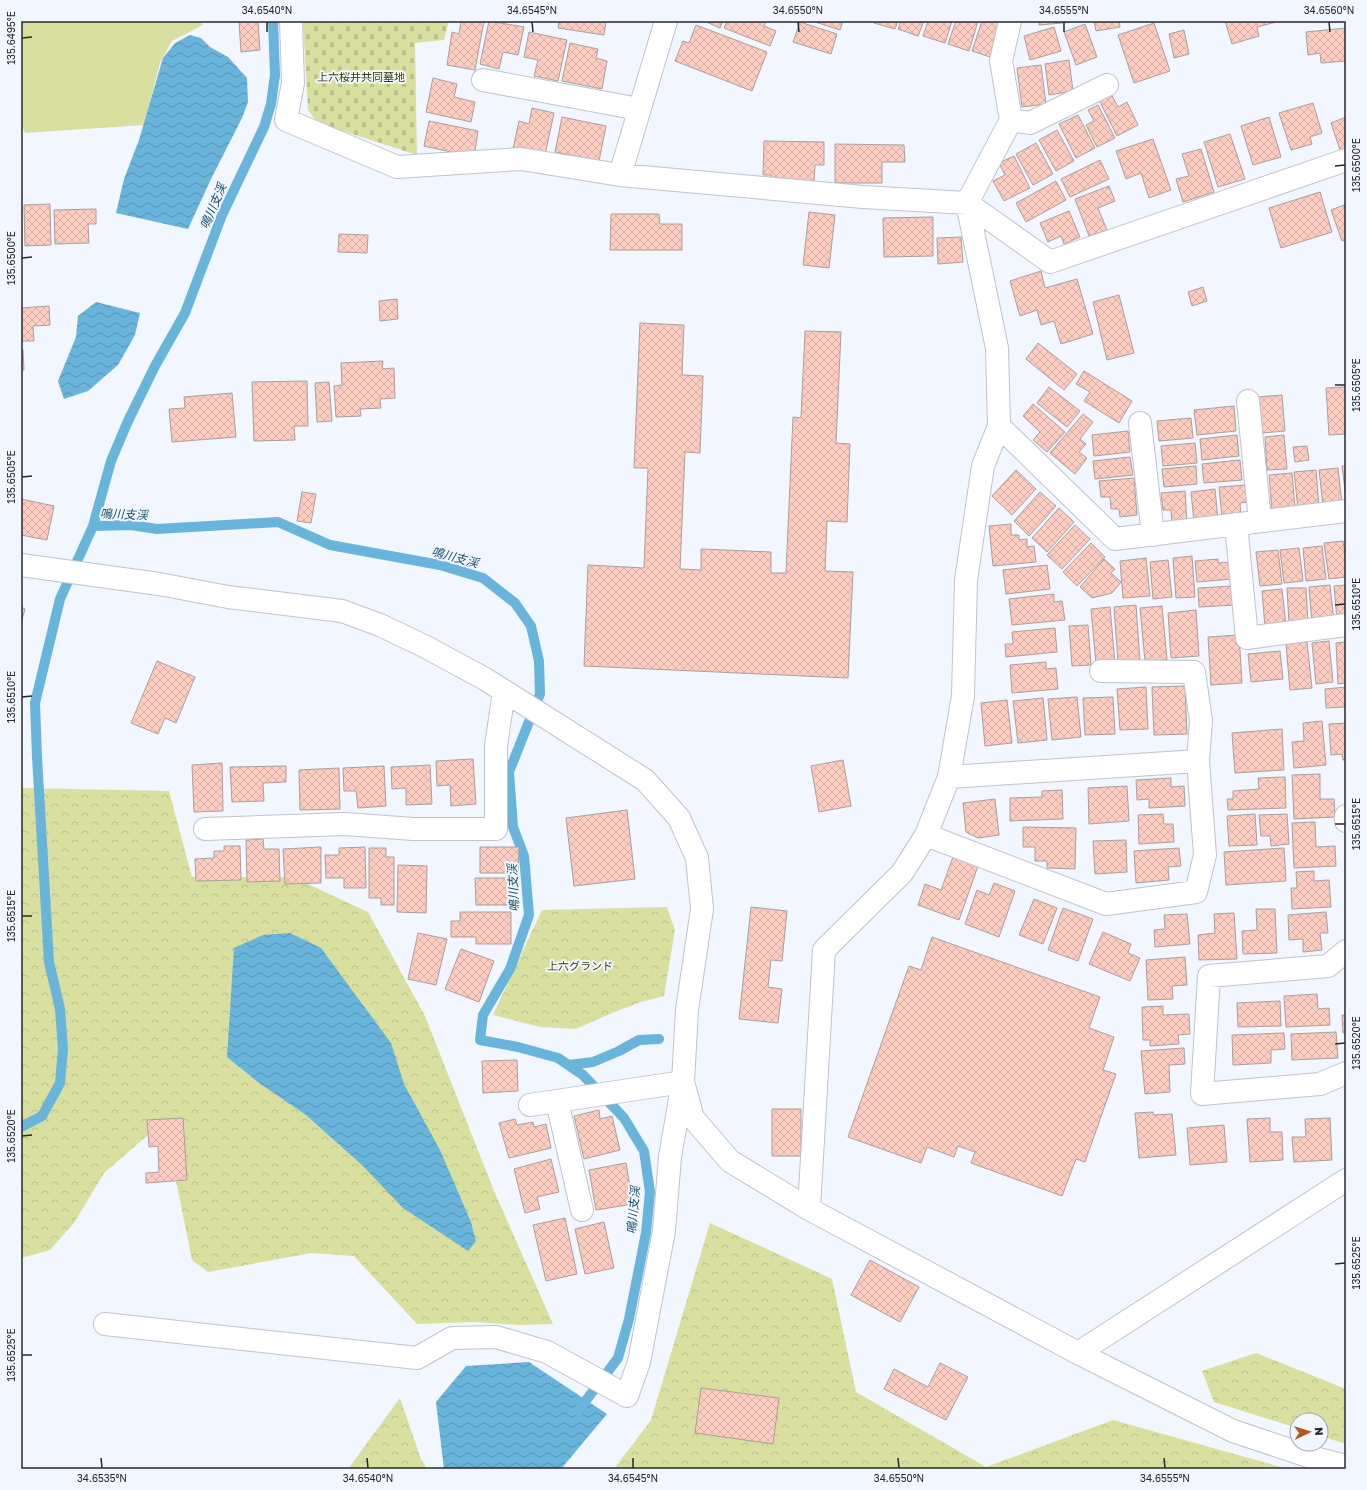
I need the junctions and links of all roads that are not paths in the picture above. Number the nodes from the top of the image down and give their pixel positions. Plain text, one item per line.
1 (291, 21) edge
2 (666, 21) edge
3 (1010, 21) edge
4 (483, 80) dead end
5 (1107, 85) dead end
6 (639, 109) junction
7 (1011, 120) junction
8 (1346, 160) edge
9 (620, 175) junction
10 (967, 203) junction
11 (1248, 402) dead end
12 (1140, 424) dead end
13 (1000, 426) junction
14 (1346, 511) edge
15 (1260, 521) junction
16 (1236, 524) junction
17 (1153, 535) junction
18 (21, 565) edge
19 (1346, 626) edge
20 (1101, 671) dead end
21 (504, 691) junction
22 (1198, 761) junction
23 (949, 777) junction
24 (1346, 816) edge
25 (1346, 821) edge
26 (205, 829) dead end
27 (926, 835) junction
28 (1346, 951) edge
29 (1346, 1073) edge
30 (683, 1082) junction
31 (567, 1099) junction
32 (530, 1105) dead end
33 (1346, 1180) edge
34 (809, 1209) junction
35 (582, 1210) dead end
36 (105, 1324) dead end
37 (1078, 1353) junction
38 (1346, 1466) edge

1 - 9 street
2 - 6 street
3 - 7 street
4 - 6 street
5 - 7 street
6 - 9 street
7 - 10 street
8 - 10 street
9 - 10 street
10 - 13 street
11 - 15 street
12 - 17 street
13 - 17 street
13 - 23 street
14 - 15 street
15 - 16 street
16 - 17 street
16 - 19 street
18 - 21 street
20 - 22 street
21 - 26 street
21 - 30 street
22 - 23 street
22 - 27 street
23 - 27 street
24 - 25 street
27 - 34 street
28 - 29 street
30 - 31 street
30 - 34 street
30 - 36 street
31 - 32 street
31 - 35 street
33 - 37 street
34 - 37 street
37 - 38 street

